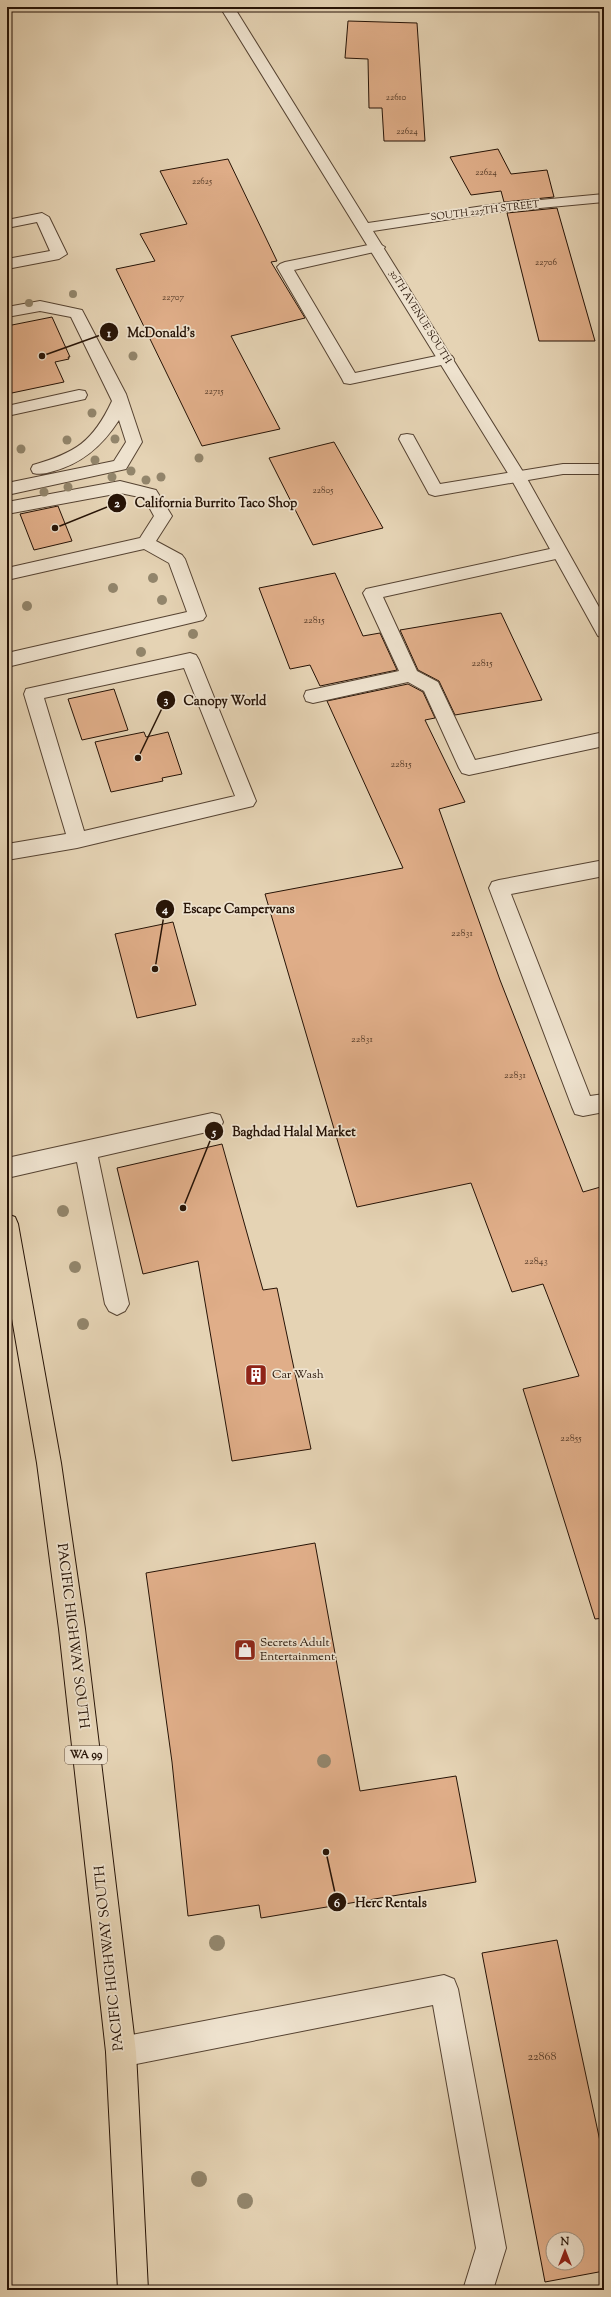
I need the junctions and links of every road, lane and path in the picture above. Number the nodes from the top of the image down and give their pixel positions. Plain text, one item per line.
1 (227, 7) edge
2 (604, 198) edge
3 (7, 224) edge
4 (366, 228) junction
5 (378, 247) junction
6 (7, 264) edge
7 (7, 312) edge
8 (446, 359) junction
9 (79, 395) dead end
10 (120, 401) junction
11 (7, 411) edge
12 (407, 439) dead end
13 (604, 469) edge
14 (517, 475) junction
15 (7, 478) edge
16 (7, 489) edge
17 (7, 508) edge
18 (146, 543) junction
19 (559, 553) junction
20 (7, 574) edge
21 (604, 632) edge
22 (7, 660) edge
23 (410, 675) junction
24 (313, 696) dead end
25 (604, 739) edge
26 (77, 840) junction
27 (7, 852) edge
28 (604, 868) edge
29 (604, 1103) edge
30 (212, 1122) dead end
31 (86, 1150) junction
32 (7, 1168) edge
33 (7, 1224) edge
34 (117, 1304) dead end
35 (120, 2052) junction
36 (133, 2290) edge
37 (478, 2290) edge

1 - 4 street, 30TH AVENUE SOUTH
2 - 4 street, SOUTH 227TH STREET
3 - 6 street
4 - 5 street, 30TH AVENUE SOUTH
5 - 8 street, 30TH AVENUE SOUTH
5 - 8 street
7 - 10 street
8 - 14 street, 30TH AVENUE SOUTH
9 - 11 street
10 - 15 street
10 - 16 street
12 - 14 street
13 - 14 street
14 - 19 street, 30TH AVENUE SOUTH
17 - 18 street
18 - 20 street
18 - 22 street
19 - 21 street, 30TH AVENUE SOUTH
19 - 23 street
23 - 24 street
23 - 25 street
26 - 26 street
26 - 27 street
28 - 29 street
30 - 31 street
31 - 32 street
31 - 34 street
33 - 35 main road, PACIFIC HIGHWAY SOUTH / WA 99
35 - 36 main road, PACIFIC HIGHWAY SOUTH / WA 99
35 - 37 street

